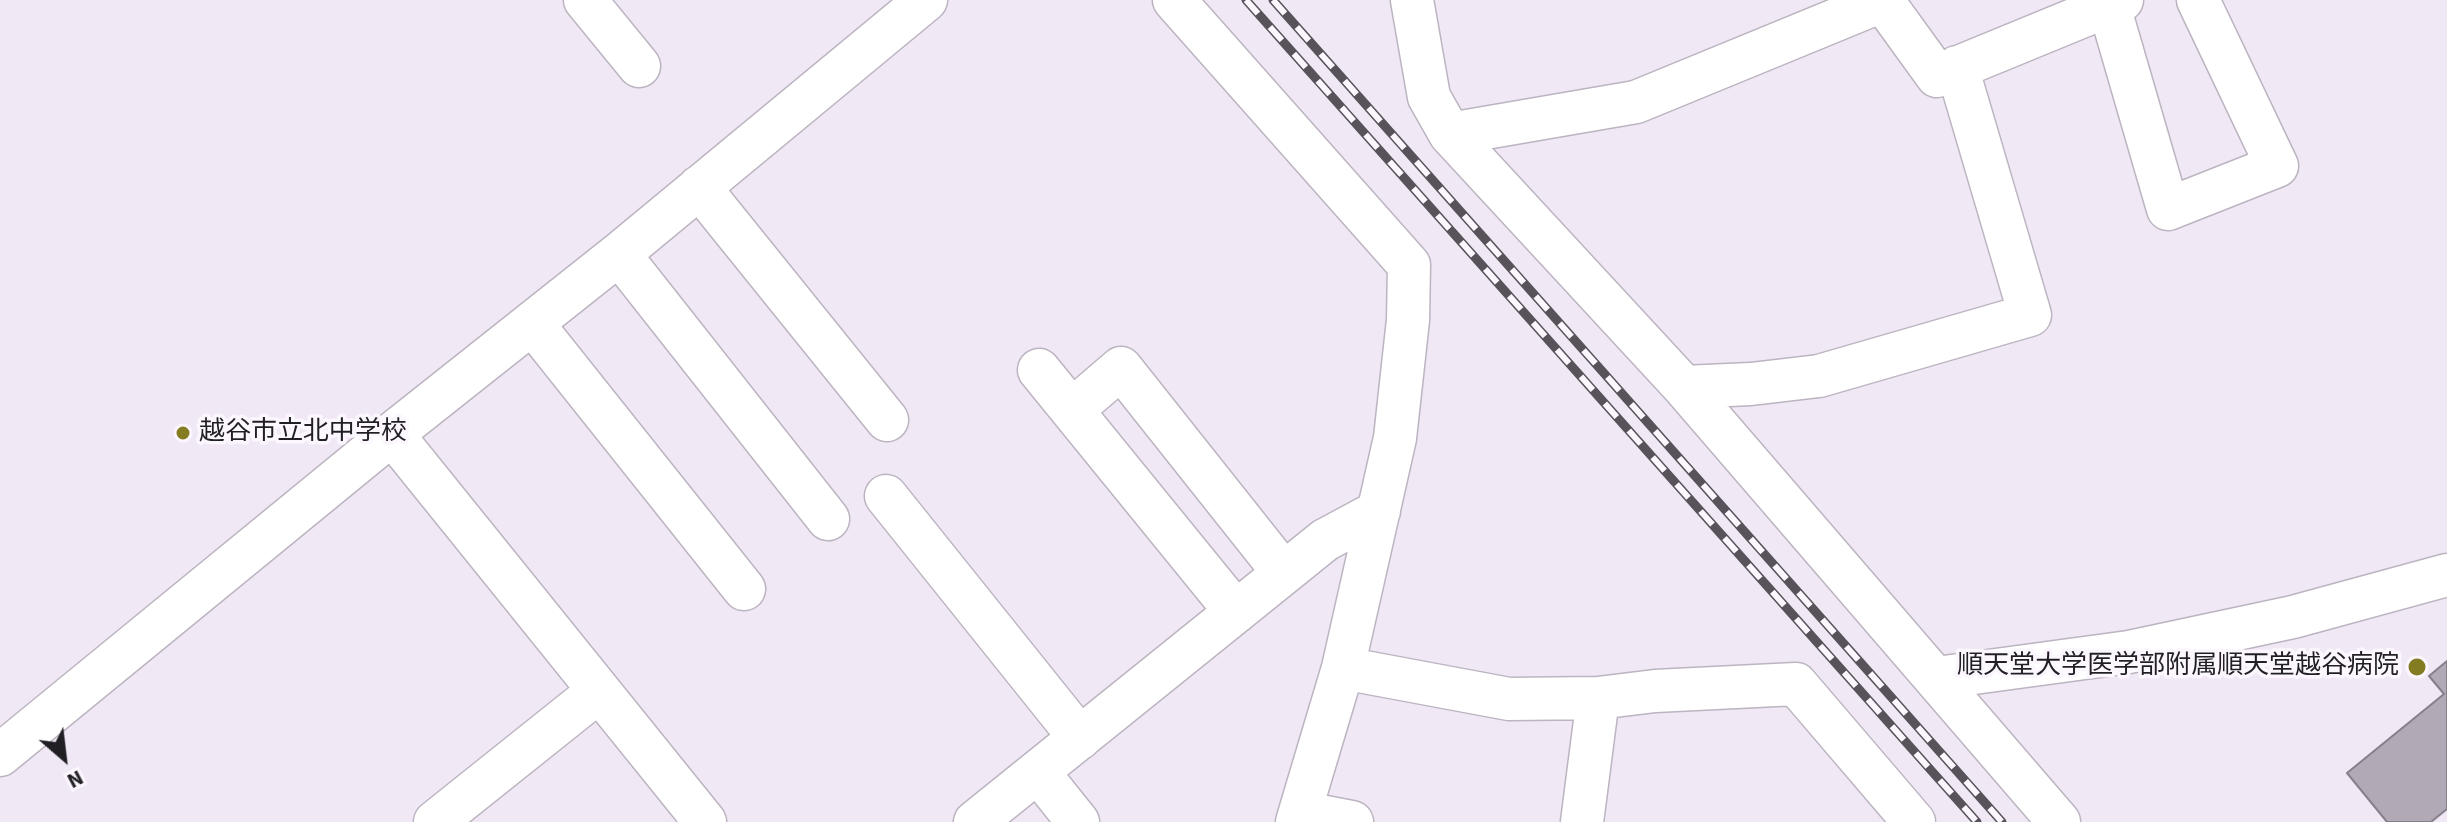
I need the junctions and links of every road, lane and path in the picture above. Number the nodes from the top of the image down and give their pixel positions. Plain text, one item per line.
1 (585, 0) edge
2 (926, 0) edge
3 (1174, 0) edge
4 (1412, 0) edge
5 (1882, 0) edge
6 (2198, 0) edge
7 (2116, 3) edge
8 (639, 66) dead end
9 (1957, 67) junction
10 (1450, 134) junction
11 (699, 187) junction
12 (619, 254) junction
13 (532, 323) junction
14 (1039, 370) dead end
15 (1684, 387) junction
16 (1072, 410) junction
17 (887, 420) dead end
18 (392, 434) junction
19 (886, 496) dead end
20 (1379, 511) junction
21 (828, 519) dead end
22 (1283, 572) junction
23 (2447, 575) edge
24 (744, 589) dead end
25 (1236, 612) junction
26 (1343, 668) junction
27 (1937, 678) junction
28 (599, 691) junction
29 (1598, 698) junction
30 (1080, 738) junction
31 (0, 755) edge
32 (1038, 772) junction
33 (1299, 817) edge
34 (435, 822) edge
35 (704, 822) edge
36 (975, 822) edge
37 (1078, 822) edge
38 (1352, 822) edge
39 (1582, 822) edge
40 (1914, 822) edge
41 (2059, 822) edge

1 - 8 street
2 - 11 street
3 - 20 street
4 - 10 street
5 - 9 street
5 - 10 street
6 - 7 street
7 - 9 street
9 - 15 street
10 - 15 street
11 - 12 street
11 - 17 street
12 - 13 street
12 - 21 street
13 - 18 street
13 - 24 street
14 - 16 street
15 - 27 street
16 - 22 street
16 - 25 street
18 - 28 street
18 - 31 street
19 - 30 street
20 - 22 street
20 - 26 street
22 - 25 street
23 - 27 street
25 - 30 street
26 - 29 street
26 - 33 street
27 - 41 street
28 - 34 street
28 - 35 street
29 - 39 street
29 - 40 street
30 - 32 street
32 - 36 street
32 - 37 street
33 - 38 street

